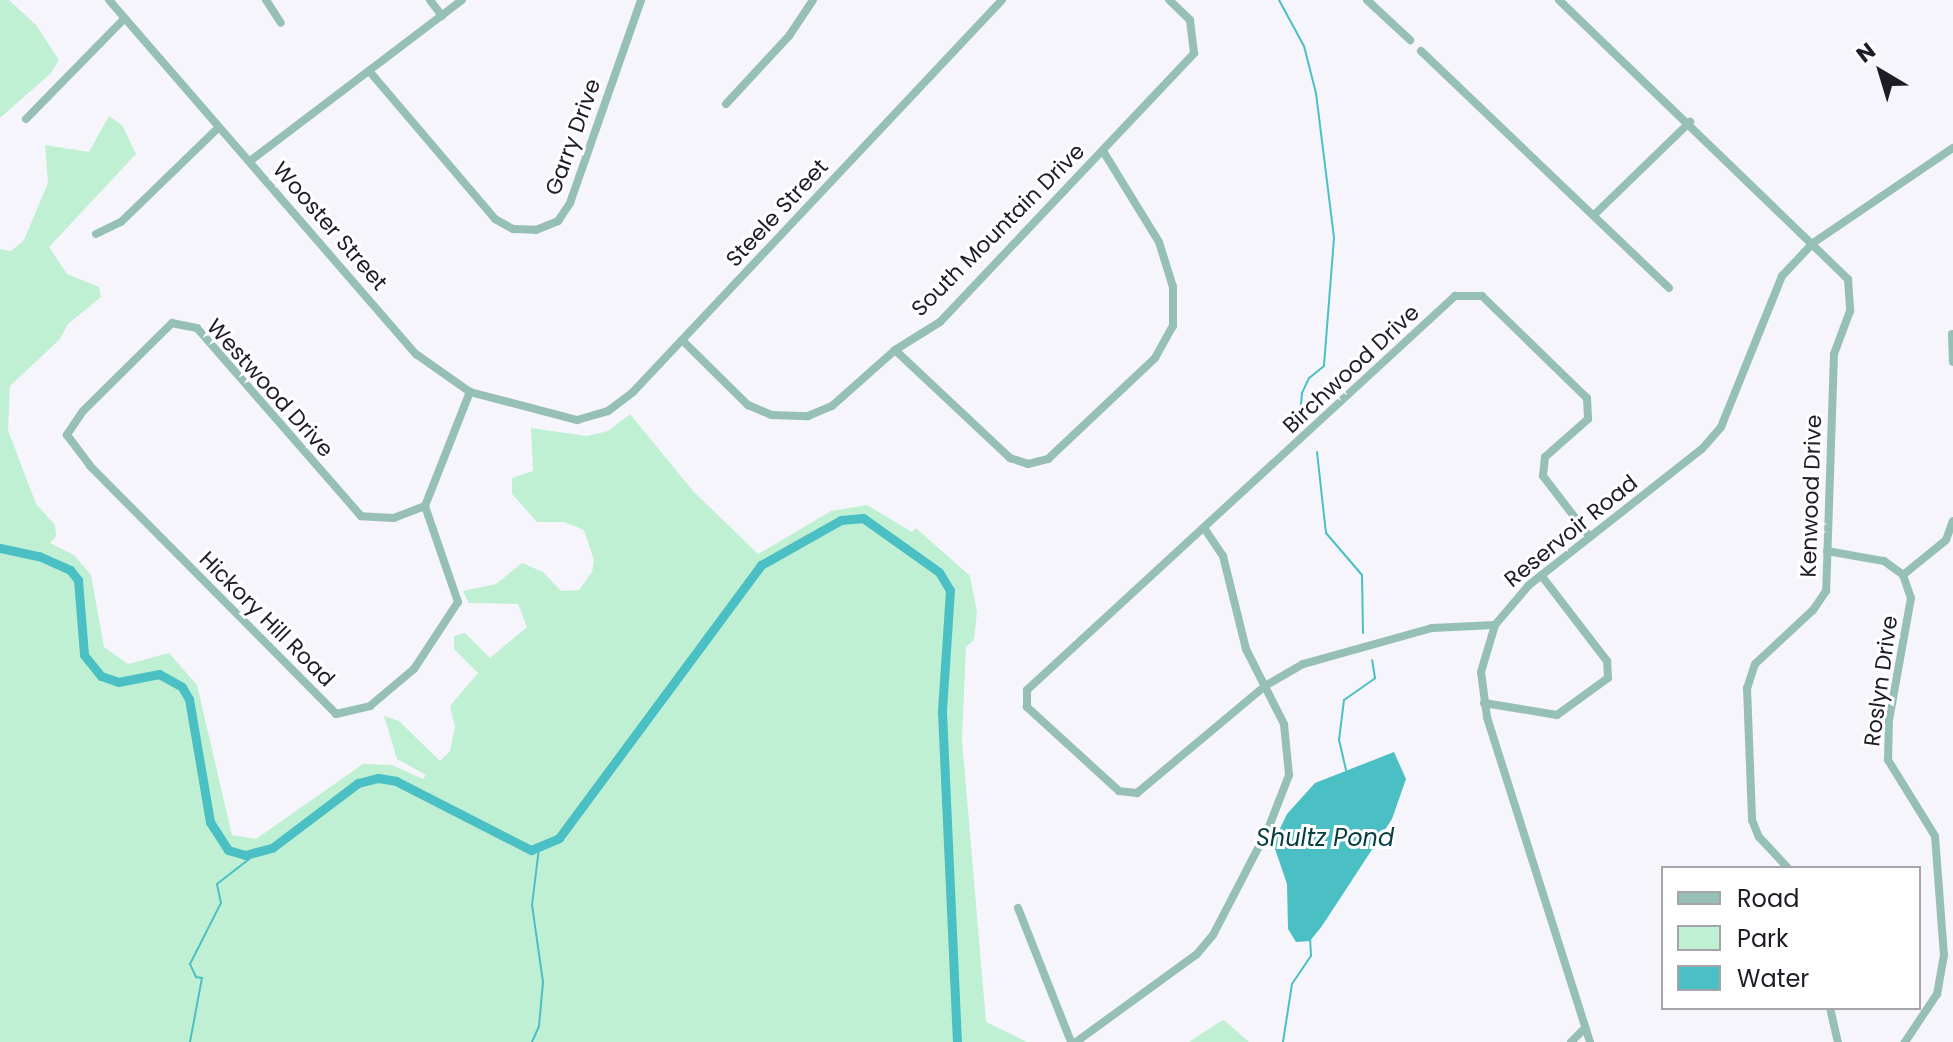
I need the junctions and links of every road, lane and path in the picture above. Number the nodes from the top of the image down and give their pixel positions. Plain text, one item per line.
1 (109, 0) edge
2 (266, 0) edge
3 (430, 0) edge
4 (462, 0) edge
5 (641, 0) edge
6 (813, 0) edge
7 (1002, 0) edge
8 (1169, 0) edge
9 (1367, 0) edge
10 (1559, 0) edge
11 (442, 16) junction
12 (125, 18) junction
13 (281, 23) dead end
14 (1410, 40) dead end
15 (1421, 51) dead end
16 (370, 72) junction
17 (726, 104) dead end
18 (26, 119) dead end
19 (1690, 122) junction
20 (219, 127) junction
21 (1953, 148) edge
22 (1103, 151) junction
23 (250, 161) junction
24 (1594, 215) junction
25 (96, 234) dead end
26 (1813, 243) junction
27 (1669, 288) dead end
28 (1952, 334) edge
29 (682, 340) junction
30 (895, 350) junction
31 (1953, 362) edge
32 (470, 392) junction
33 (561, 419) joint
34 (67, 435) joint
35 (425, 506) junction
36 (1953, 521) edge
37 (1205, 529) junction
38 (1590, 537) junction
39 (1827, 551) junction
40 (1541, 575) junction
41 (1903, 575) junction
42 (1495, 625) junction
43 (1265, 686) junction
44 (1484, 703) junction
45 (1786, 866) edge
46 (1018, 908) dead end
47 (1830, 1010) edge
48 (1585, 1028) junction
49 (1073, 1042) edge
50 (1571, 1042) edge
51 (1590, 1042) edge
52 (1838, 1042) edge
53 (1905, 1042) edge

1 - 12 street, Wooster Street
2 - 13 street
3 - 11 street
4 - 11 street
5 - 16 street, Garry Drive
6 - 17 street
7 - 29 street, Steele Street
8 - 22 street, South Mountain Drive
9 - 14 street
10 - 19 street, Kenwood Drive
11 - 16 street
12 - 18 street
12 - 20 street, Wooster Street
15 - 24 street
16 - 23 street
19 - 24 street
19 - 26 street, Kenwood Drive
20 - 23 street, Wooster Street
20 - 25 street
21 - 26 street, Reservoir Road
22 - 30 street, South Mountain Drive
22 - 30 street
23 - 32 street, Wooster Street
24 - 27 street
26 - 38 street, Reservoir Road
26 - 39 street, Kenwood Drive
28 - 31 street
29 - 30 street, South Mountain Drive
29 - 33 street, Steele Street
32 - 33 street, Wooster Street
32 - 35 street
34 - 35 street, Westwood Drive
34 - 35 street, Hickory Hill Road
36 - 41 street
37 - 38 street, Birchwood Drive
37 - 43 street
37 - 43 street, Birchwood Drive
38 - 40 street, Reservoir Road
39 - 41 street
39 - 45 street, Kenwood Drive
40 - 42 street, Reservoir Road
40 - 44 street
41 - 53 street, Roslyn Drive
42 - 43 street
42 - 44 street, Reservoir Road
43 - 49 street
44 - 48 street, Reservoir Road
46 - 49 street
47 - 52 street
48 - 50 street
48 - 51 street, Reservoir Road

